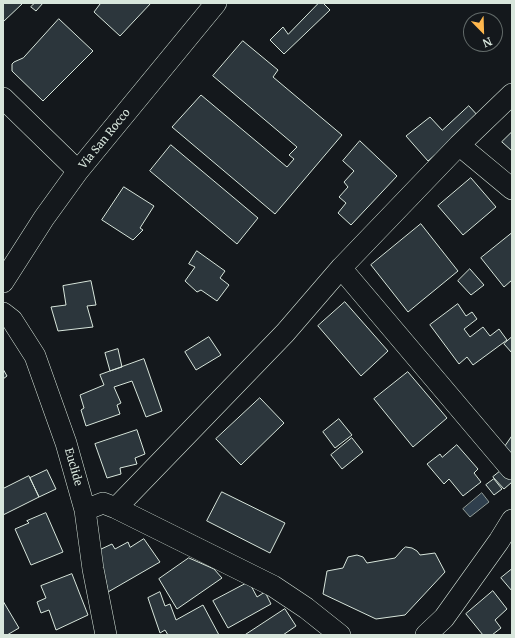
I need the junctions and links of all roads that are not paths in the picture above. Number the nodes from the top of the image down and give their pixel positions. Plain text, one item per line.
1 (216, 3) edge
2 (512, 94) edge
3 (3, 98) edge
4 (459, 145) junction
5 (78, 171) junction
6 (512, 189) edge
7 (341, 268) junction
8 (3, 282) edge
9 (3, 313) edge
10 (511, 469) dead end
11 (116, 508) junction
12 (85, 510) junction
13 (512, 520) edge
14 (106, 635) edge
15 (340, 635) edge
16 (426, 635) edge

1 - 5 street, Via San Rocco
2 - 4 street
3 - 5 street
4 - 6 street
4 - 7 street
5 - 8 street, Via San Rocco
7 - 10 street
7 - 11 street
9 - 12 street, Euclide
11 - 12 street
11 - 15 street
12 - 14 street, Euclide
13 - 16 street

